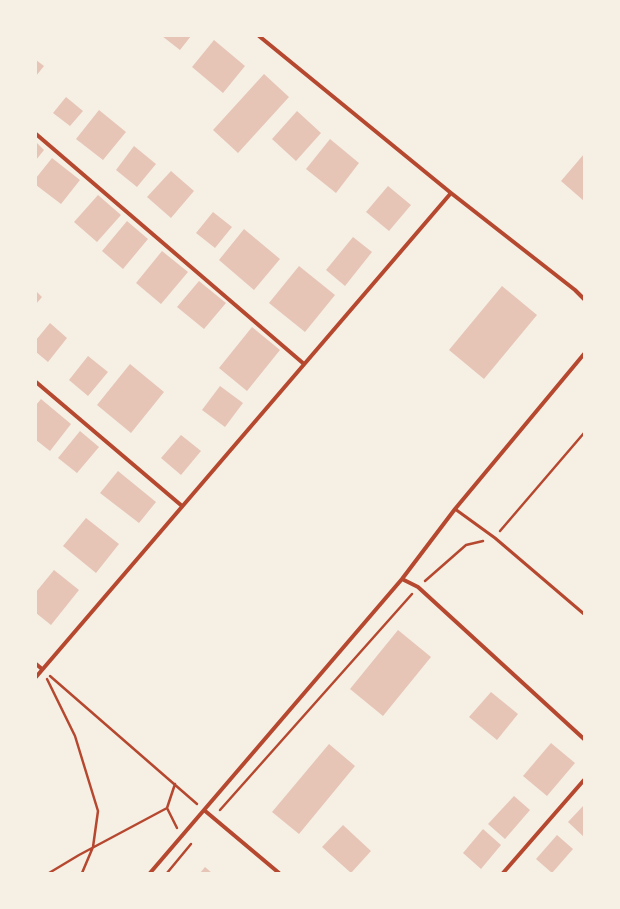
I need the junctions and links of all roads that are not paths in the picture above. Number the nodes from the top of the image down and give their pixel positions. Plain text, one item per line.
1 (259, 36) edge
2 (36, 134) edge
3 (451, 193) junction
4 (584, 299) edge
5 (584, 354) edge
6 (304, 364) junction
7 (36, 382) edge
8 (182, 506) junction
9 (455, 509) junction
10 (402, 579) junction
11 (584, 614) edge
12 (36, 664) edge
13 (42, 669) junction
14 (36, 677) edge
15 (584, 739) edge
16 (584, 780) edge
17 (204, 810) junction
18 (150, 873) edge
19 (279, 873) edge
20 (502, 873) edge

1 - 3 street
2 - 6 street
3 - 4 street
3 - 6 street
5 - 9 street
6 - 8 street
7 - 8 street
8 - 13 street
9 - 10 street
9 - 11 lane
10 - 15 street
10 - 17 street
12 - 13 street
13 - 14 street
16 - 20 street
17 - 18 street
17 - 19 street

